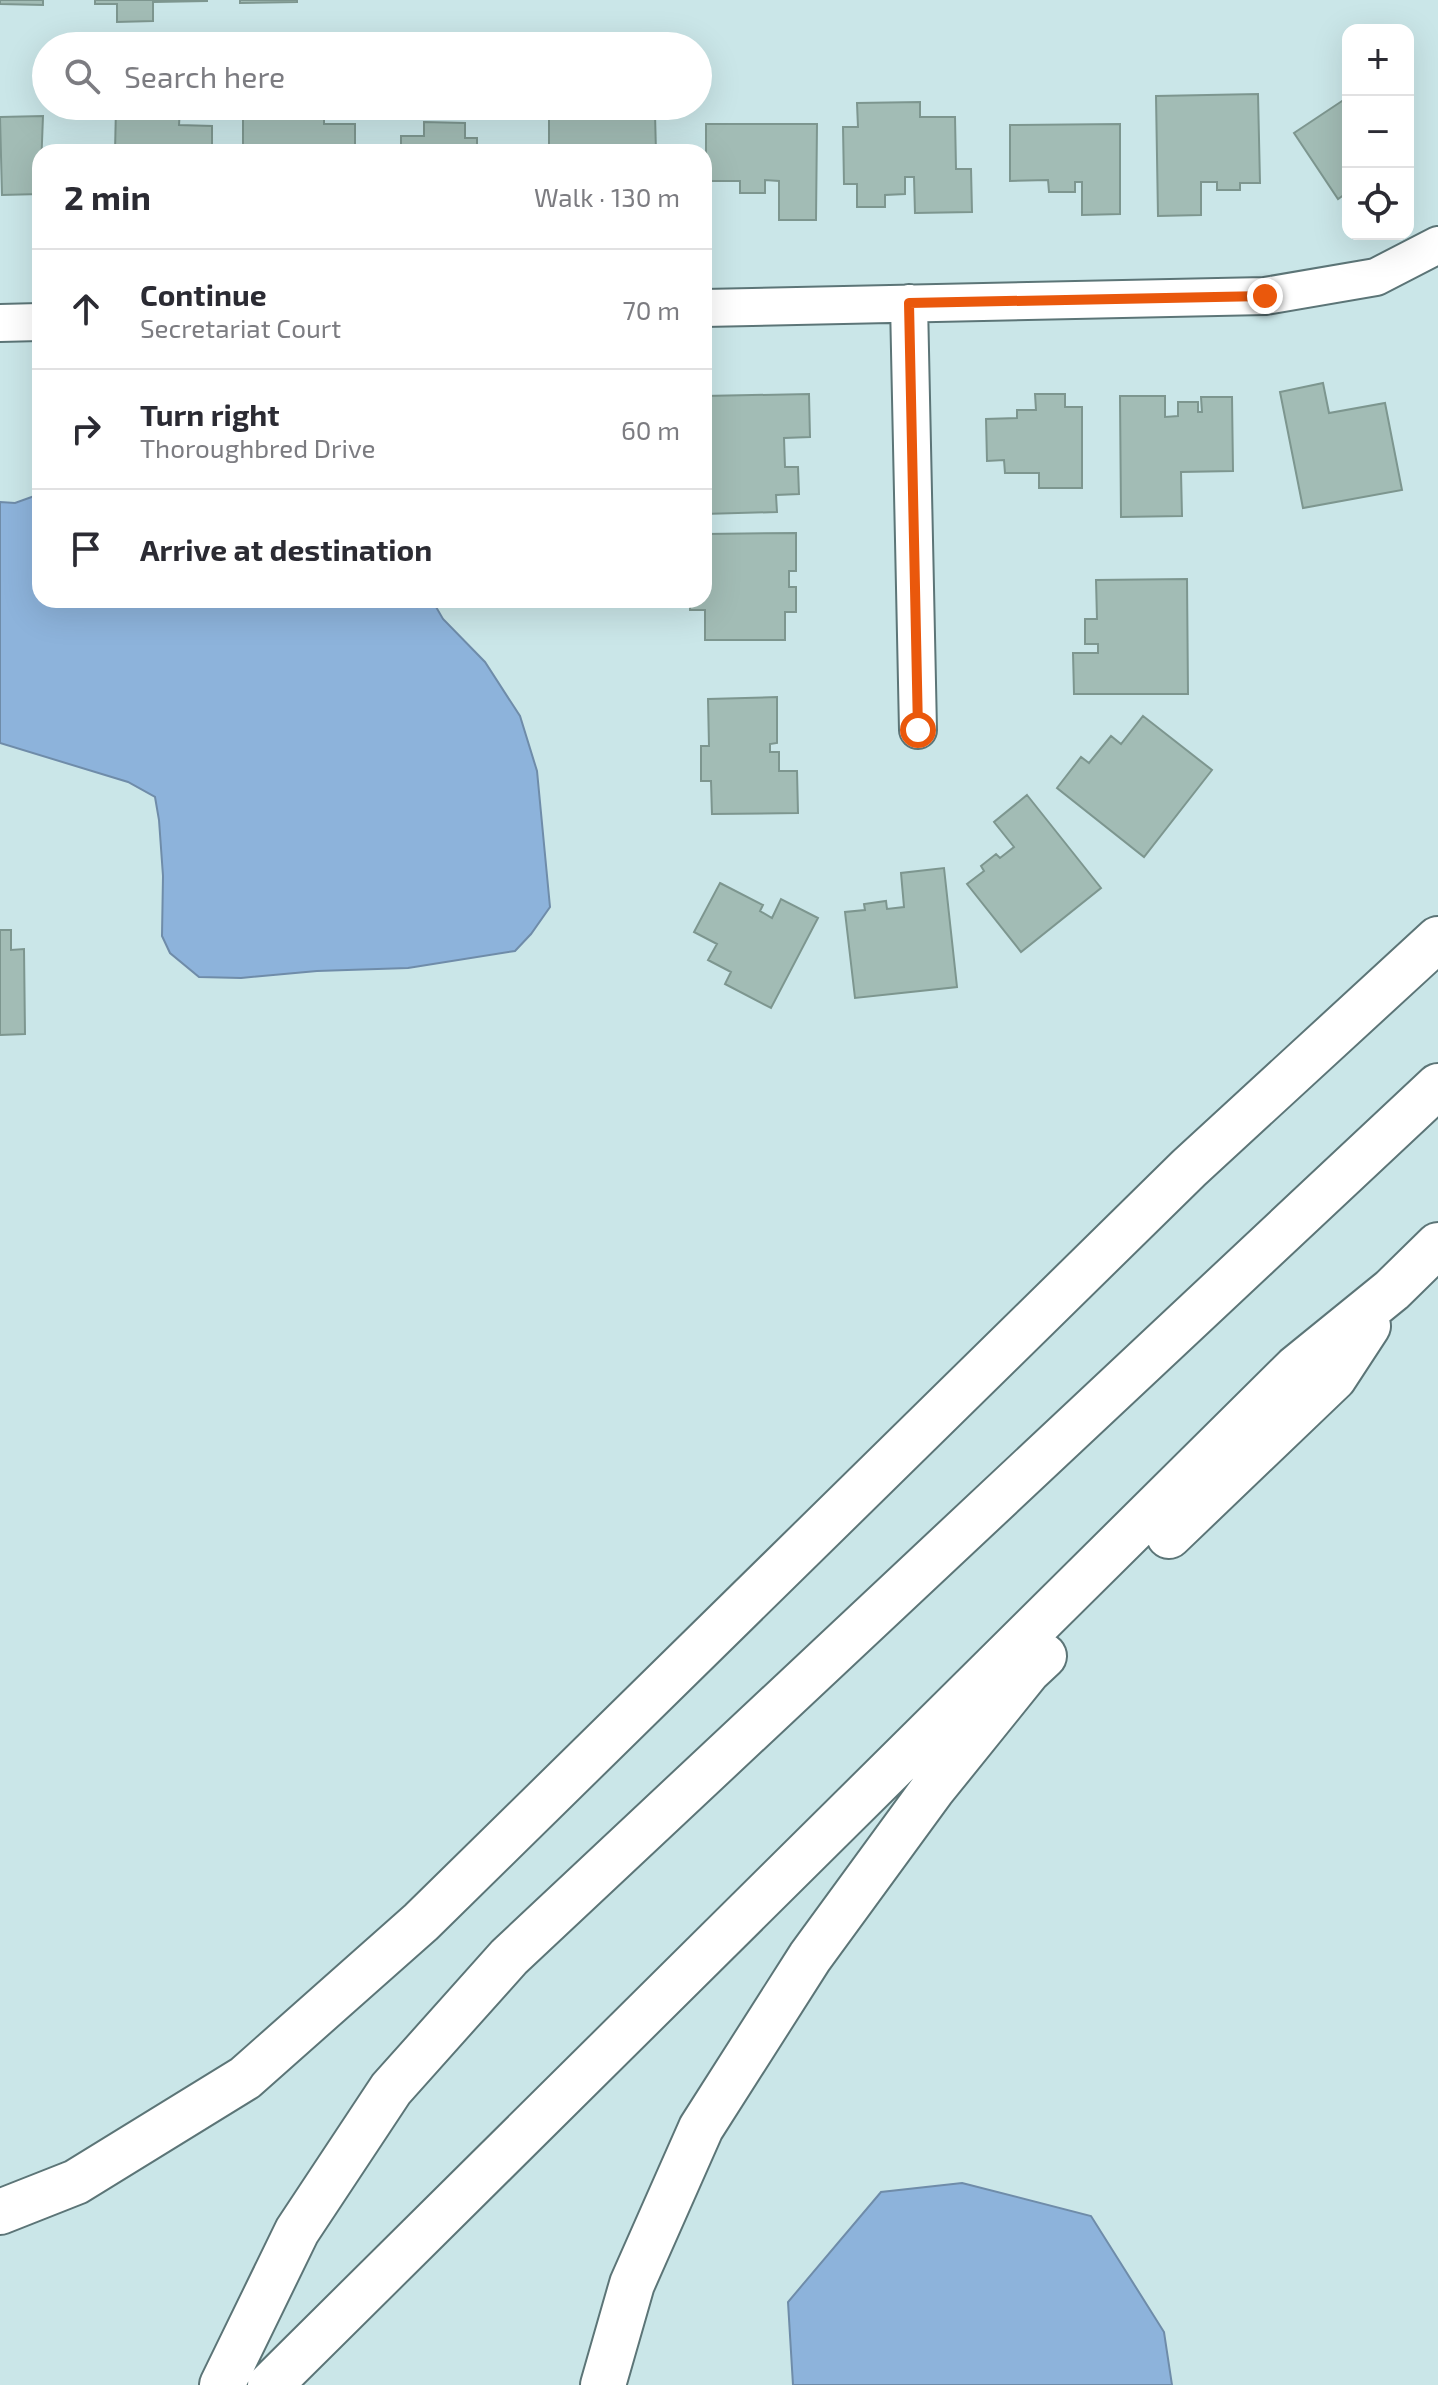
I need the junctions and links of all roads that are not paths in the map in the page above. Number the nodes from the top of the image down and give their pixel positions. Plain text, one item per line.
1 (1438, 245) edge
2 (909, 303) junction
3 (712, 308) edge
4 (32, 322) edge
5 (0, 323) edge
6 (918, 730) dead end
7 (1438, 939) edge
8 (1438, 1086) edge
9 (1438, 1245) edge
10 (1392, 1290) junction
11 (0, 2212) edge
12 (222, 2385) edge
13 (270, 2385) edge
14 (603, 2385) edge

1 - 2 street
2 - 3 street
2 - 6 street
4 - 5 street
7 - 11 highway
8 - 12 highway
9 - 10 highway
10 - 13 highway
10 - 14 highway

